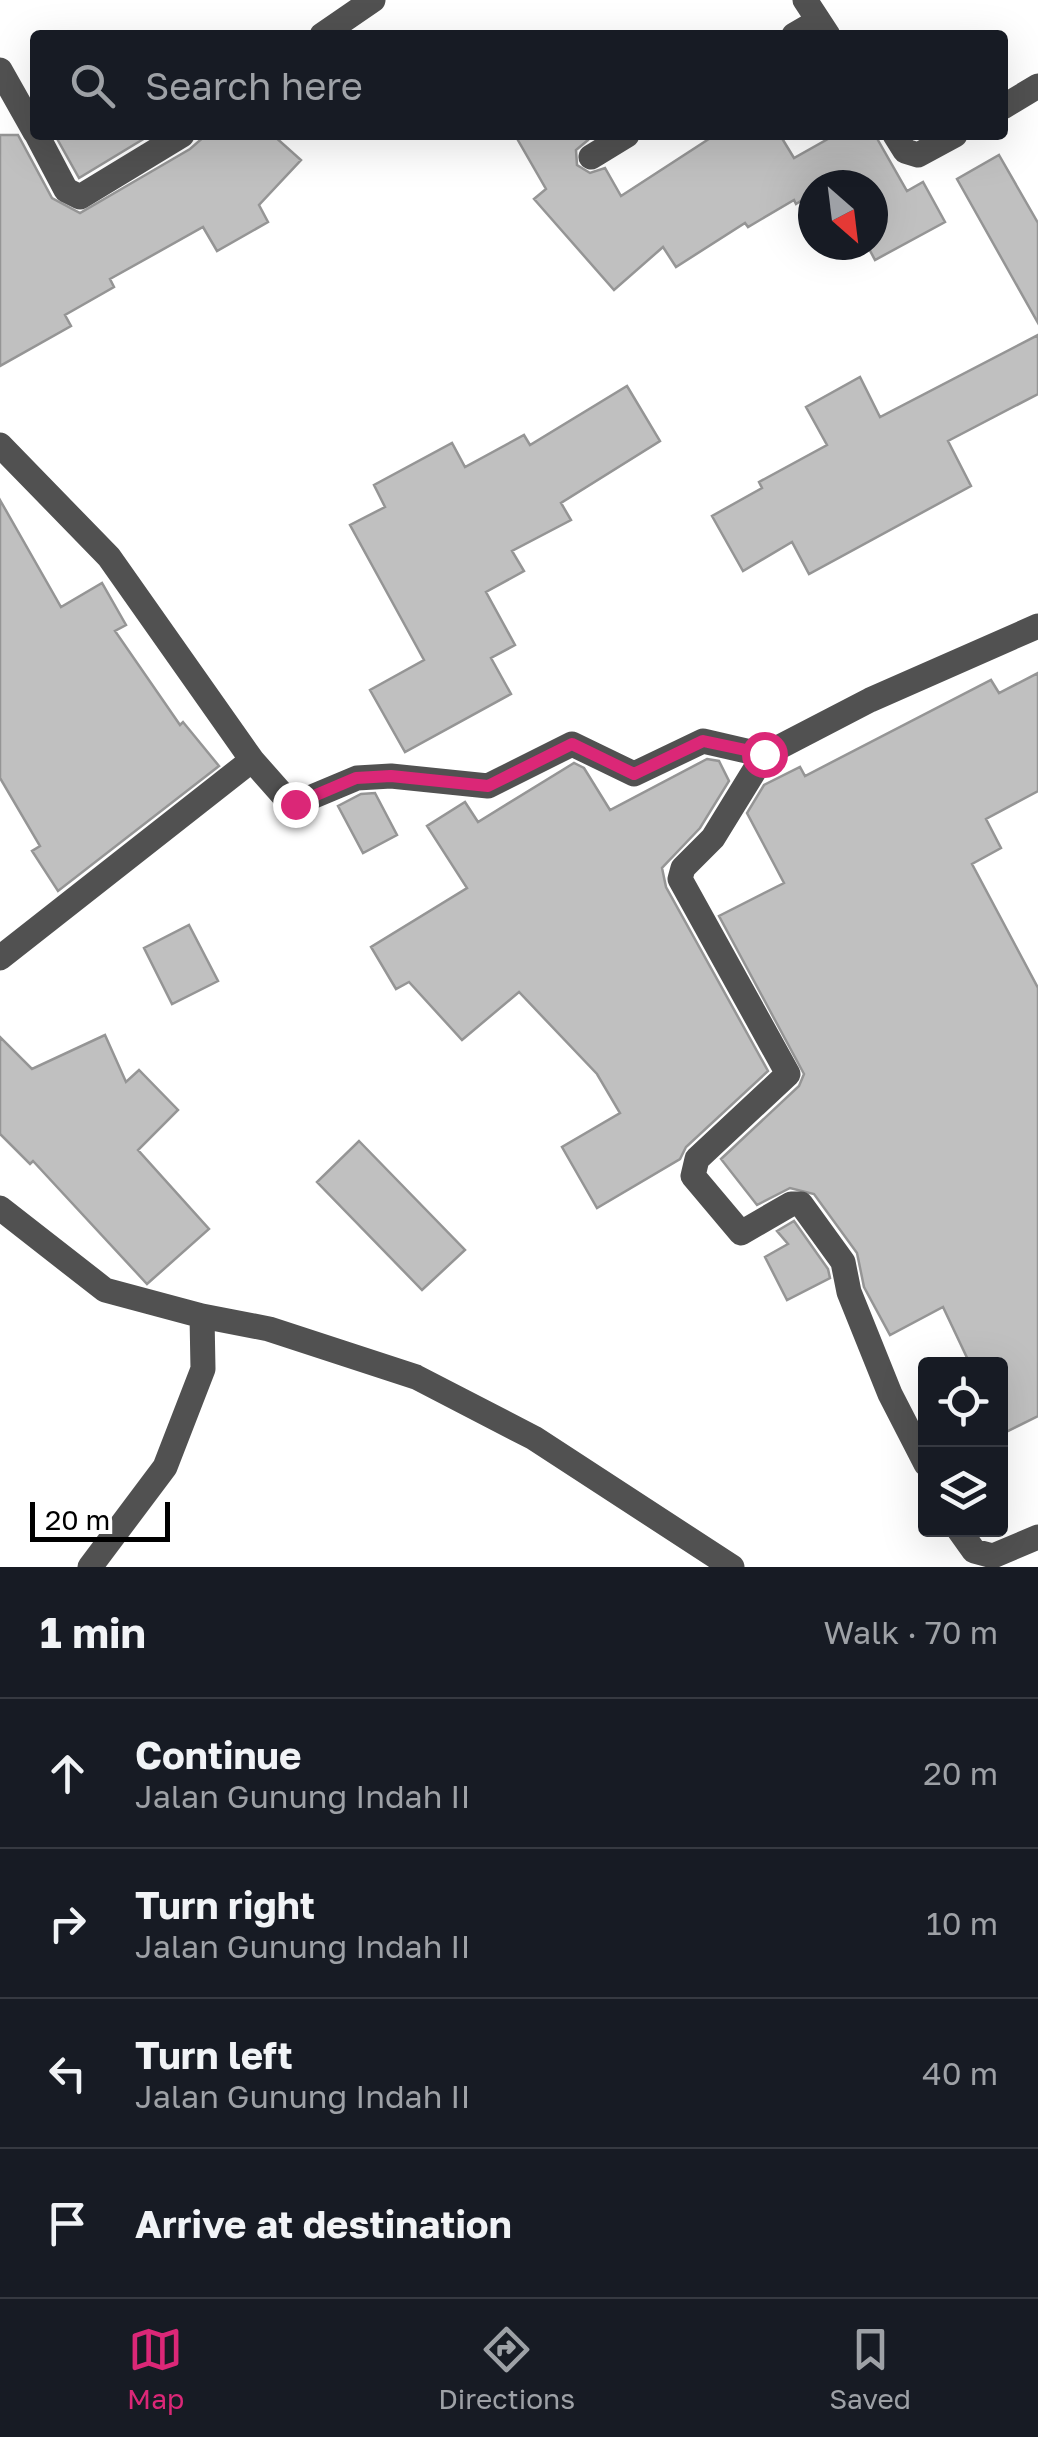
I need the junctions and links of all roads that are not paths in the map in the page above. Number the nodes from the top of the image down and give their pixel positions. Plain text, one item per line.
1 (374, 0) edge
2 (329, 30) edge
3 (0, 70) edge
4 (1038, 86) edge
5 (1008, 104) edge
6 (30, 122) edge
7 (40, 140) edge
8 (174, 140) edge
9 (619, 140) edge
10 (897, 140) edge
11 (945, 140) edge
12 (590, 157) dead end
13 (0, 445) edge
14 (1038, 626) edge
15 (764, 754) junction
16 (252, 760) junction
17 (0, 958) edge
18 (0, 1208) edge
19 (202, 1316) junction
20 (918, 1447) edge
21 (964, 1537) edge
22 (1038, 1537) edge
23 (90, 1567) edge
24 (732, 1567) edge

1 - 2 street
3 - 6 street
4 - 5 street
7 - 8 street
9 - 12 street
10 - 11 street
13 - 16 street
14 - 15 street
15 - 16 street
15 - 20 street
16 - 17 street
18 - 19 street
19 - 23 street
19 - 24 street
21 - 22 street

